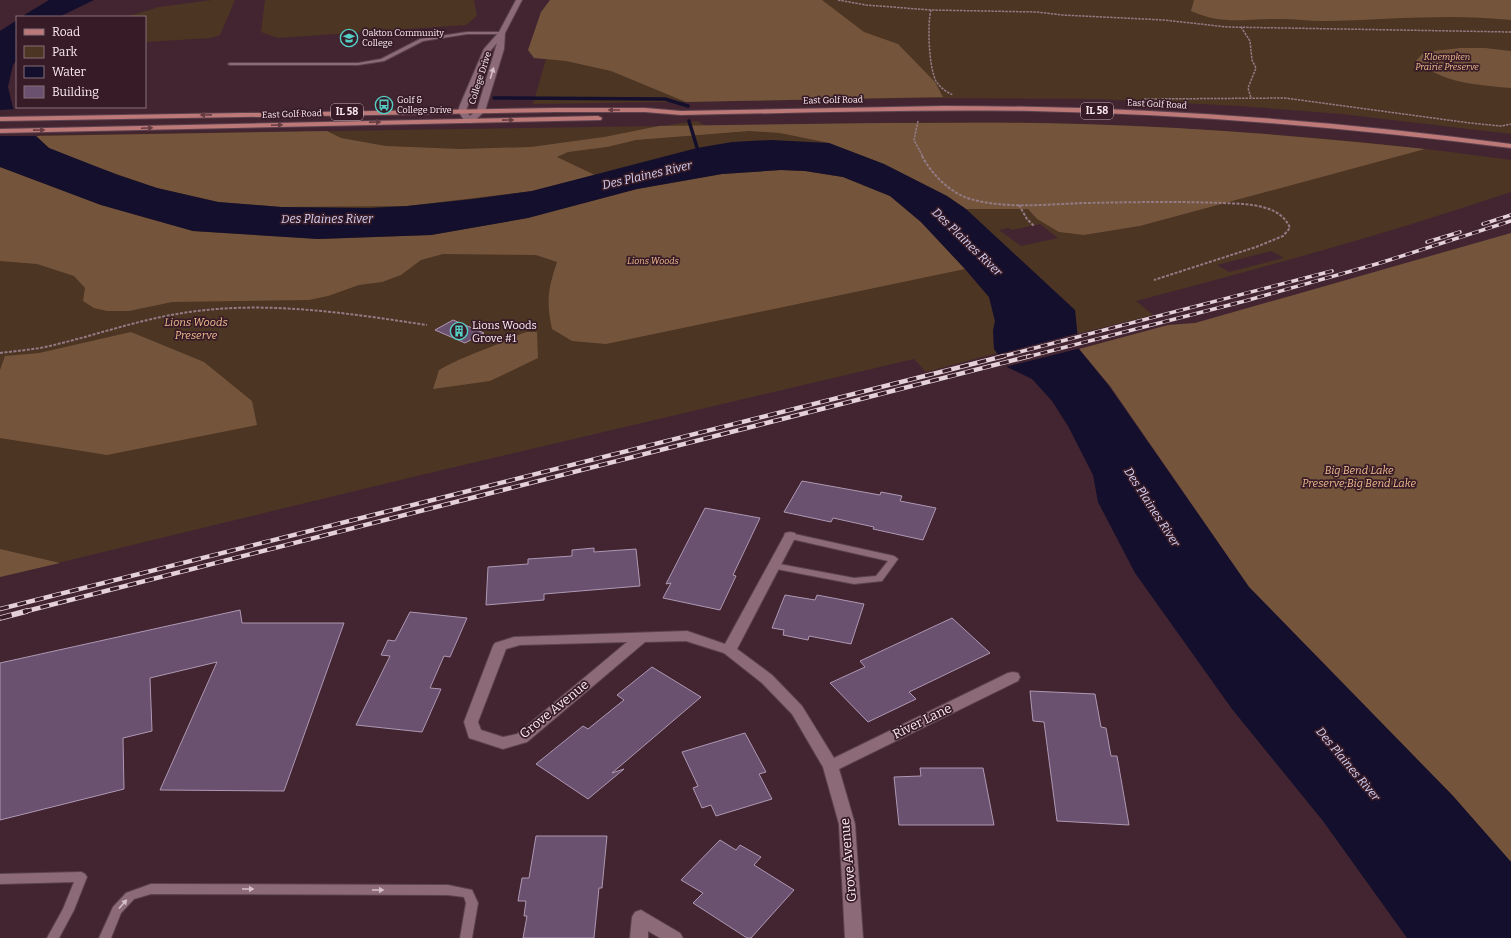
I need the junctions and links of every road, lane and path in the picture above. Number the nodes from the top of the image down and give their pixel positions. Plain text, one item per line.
1 (519, 0) edge
2 (838, 0) edge
3 (931, 10) junction
4 (1241, 27) junction
5 (1511, 32) edge
6 (502, 33) junction
7 (230, 64) dead end
8 (955, 96) dead end
9 (1251, 98) dead end
10 (914, 109) junction
11 (462, 111) junction
12 (481, 111) junction
13 (681, 113) junction
14 (0, 119) edge
15 (469, 121) junction
16 (0, 131) edge
17 (1511, 146) edge
18 (1019, 205) junction
19 (1034, 226) dead end
20 (1154, 280) dead end
21 (427, 325) dead end
22 (0, 352) edge
23 (790, 536) joint
24 (774, 566) junction
25 (642, 637) junction
26 (729, 650) junction
27 (1013, 677) dead end
28 (831, 766) junction
29 (0, 879) edge
30 (52, 938) edge
31 (105, 938) edge
32 (466, 938) edge
33 (639, 938) edge
34 (674, 938) edge
35 (854, 938) edge

1 - 6 street, College Drive
2 - 3 path
3 - 4 path
3 - 8 path
4 - 5 path
4 - 9 path
6 - 7 lane
6 - 11 street, College Drive
12 -> 6 street, College Drive
10 - 13 main road, East Golf Road / IL 58
10 - 17 main road, East Golf Road / IL 58
10 - 18 path
11 - 12 main road, East Golf Road / IL 58
11 -> 14 main road, East Golf Road / IL 58
11 - 15 street, College Drive
13 -> 12 main road, East Golf Road / IL 58
12 - 15 street, College Drive
15 -> 13 main road, East Golf Road / IL 58
16 -> 15 main road, East Golf Road / IL 58
18 - 19 path
18 - 20 path
21 - 22 path
23 - 24 street
23 - 24 lane
24 - 26 street
25 - 25 street, Grove Avenue
25 - 26 street, Grove Avenue
26 - 28 street, Grove Avenue
27 - 28 street, River Lane
28 - 35 street, Grove Avenue
29 - 30 lane
31 -> 32 lane
33 - 34 street

